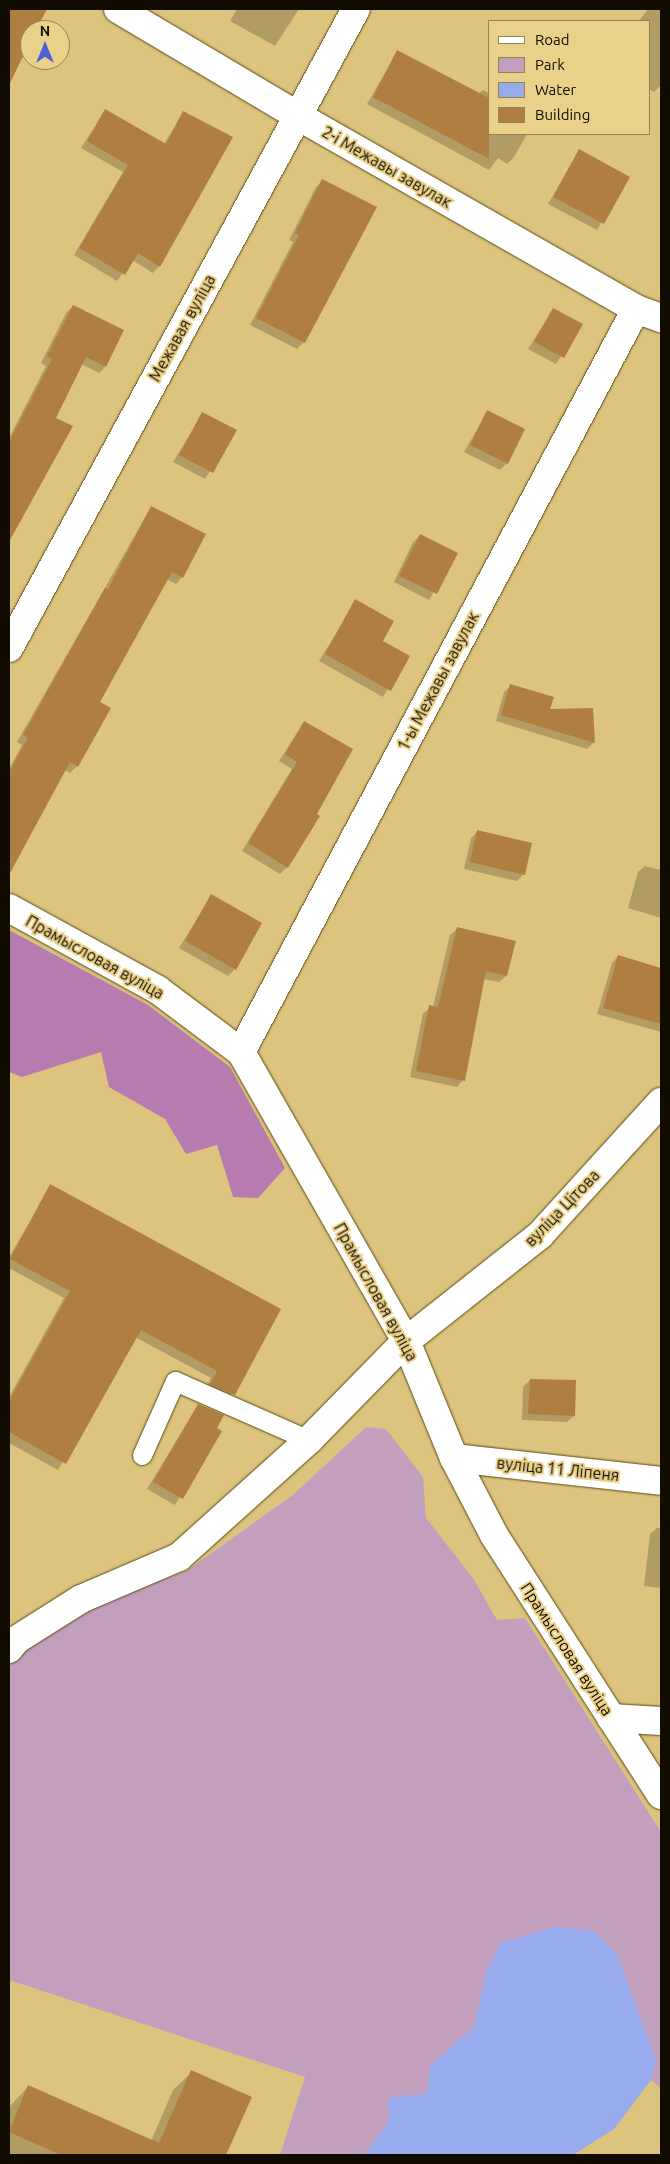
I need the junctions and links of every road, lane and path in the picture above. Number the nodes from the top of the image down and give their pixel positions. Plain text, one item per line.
1 (118, 9) edge
2 (356, 9) edge
3 (298, 116) junction
4 (649, 313) edge
5 (9, 648) edge
6 (9, 908) edge
7 (241, 1052) junction
8 (661, 1102) edge
9 (406, 1341) junction
10 (309, 1440) junction
11 (142, 1455) dead end
12 (454, 1458) junction
13 (661, 1481) edge
14 (9, 1649) edge
15 (611, 1718) junction
16 (661, 1721) edge
17 (661, 1795) edge

1 - 3 street, 2-і Межавы завулак
2 - 3 street, Межавая вуліца
3 - 4 street, 2-і Межавы завулак
3 - 5 street, Межавая вуліца
4 - 7 street, 1-ы Межавы завулак
6 - 7 street, Прамысловая вуліца
7 - 9 street, Прамысловая вуліца
8 - 9 street, вуліца Цітова
9 - 10 street, вуліца Цітова
9 - 12 street, Прамысловая вуліца
10 - 11 lane
10 - 14 street, вуліца Цітова
12 - 13 street, вуліца 11 Ліпеня
12 - 15 street, Прамысловая вуліца
15 - 16 street
15 - 17 street, Прамысловая вуліца

